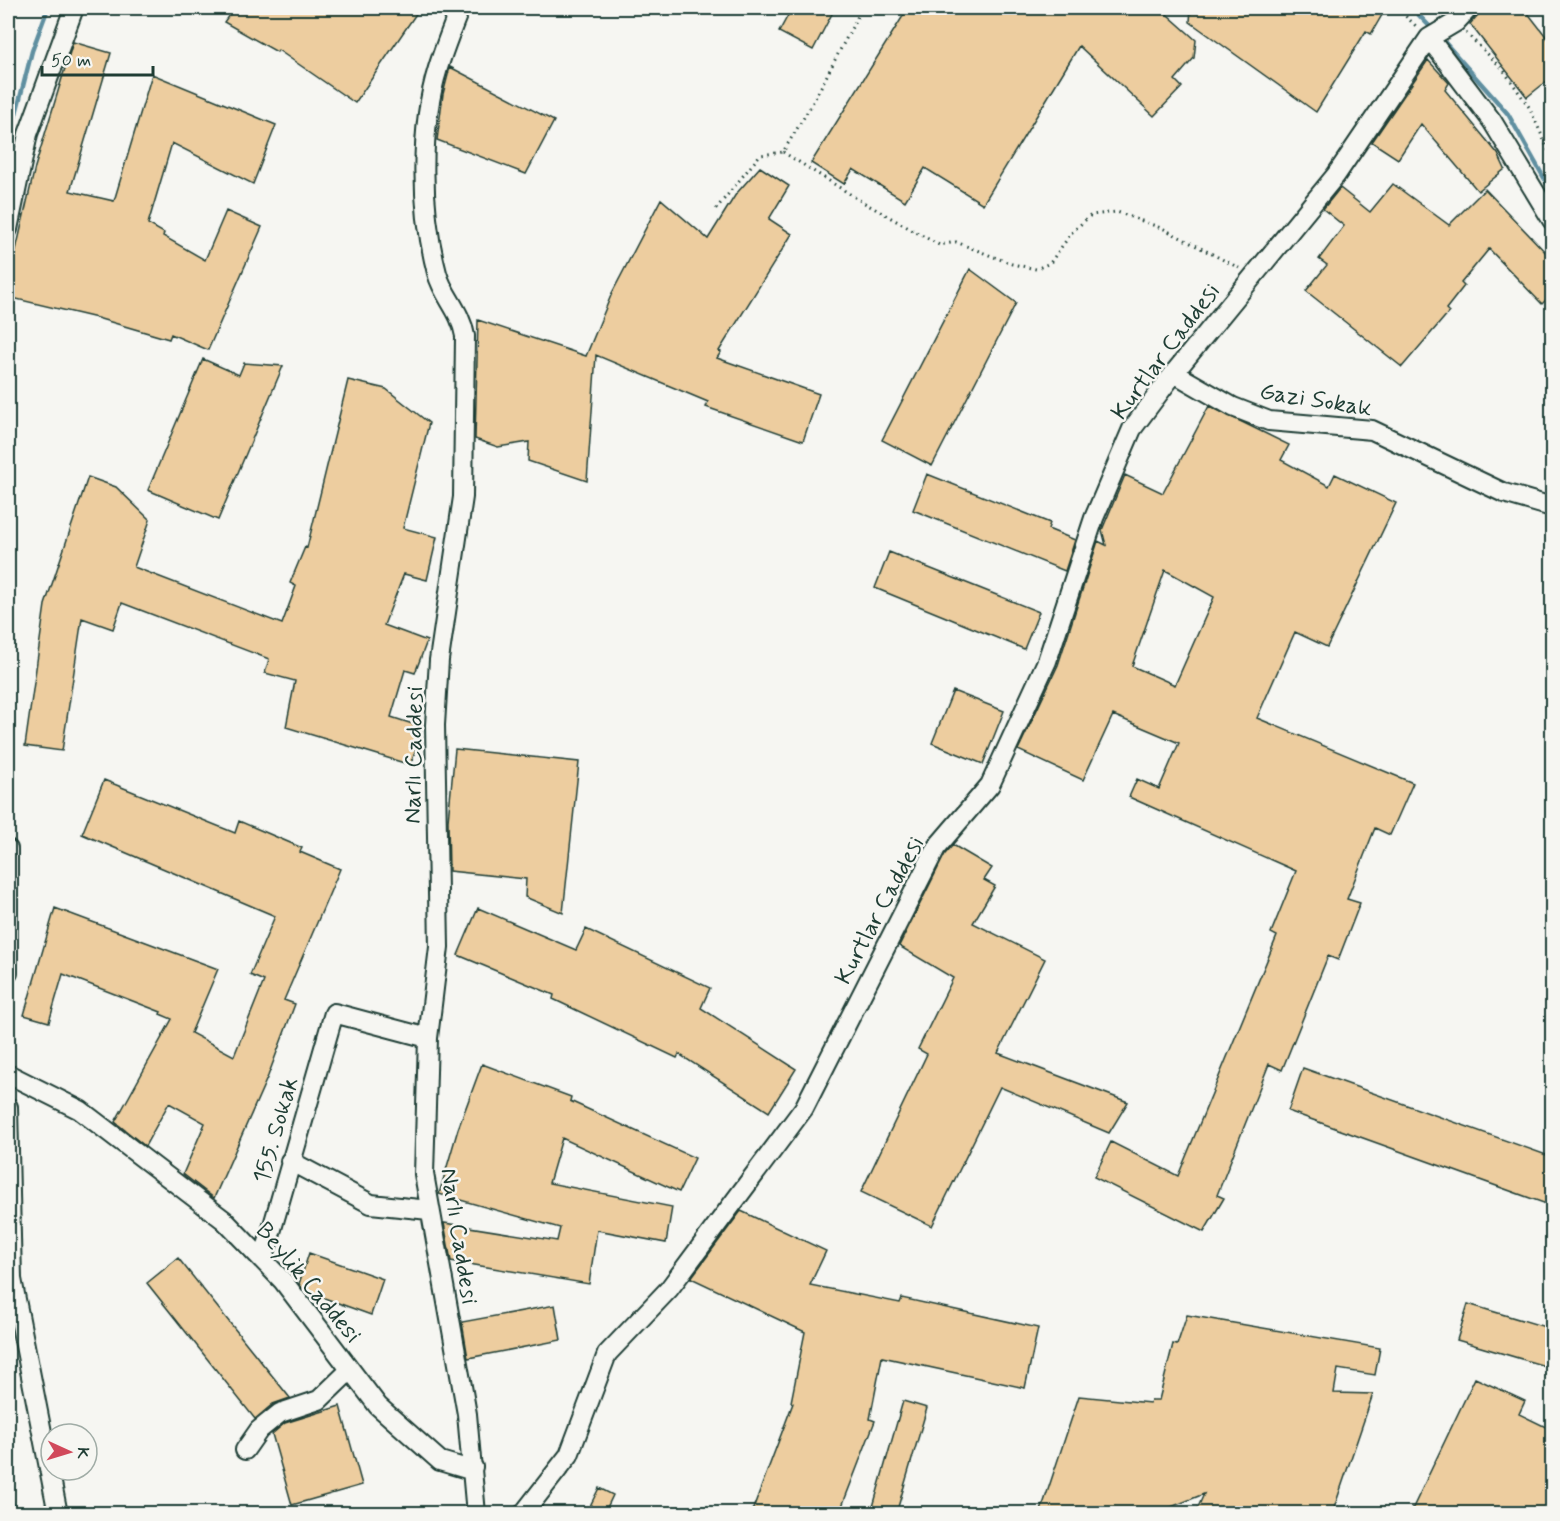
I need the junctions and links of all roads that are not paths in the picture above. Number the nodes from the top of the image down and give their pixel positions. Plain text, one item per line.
1 (74, 8) edge
2 (460, 8) edge
3 (1469, 8) edge
4 (1440, 31) junction
5 (1552, 220) edge
6 (8, 229) edge
7 (1174, 374) junction
8 (1552, 507) edge
9 (8, 849) edge
10 (8, 973) edge
11 (428, 1038) junction
12 (8, 1074) edge
13 (8, 1107) edge
14 (290, 1161) junction
15 (429, 1210) junction
16 (263, 1260) junction
17 (350, 1370) junction
18 (245, 1450) dead end
19 (472, 1467) junction
20 (58, 1514) edge
21 (476, 1514) edge
22 (523, 1514) edge

1 - 6 street
2 - 11 street, Narlı Caddesi
3 - 4 street, Kurtlar Caddesi
4 - 5 street
4 - 7 street, Kurtlar Caddesi
7 - 8 street, Gazi Sokak
7 - 22 street, Kurtlar Caddesi
9 - 10 street
11 - 14 street, 155. Sokak
11 - 15 street, Narlı Caddesi
12 - 16 street, Beylik Caddesi
13 - 20 street
14 - 15 street
14 - 16 street, 155. Sokak
15 - 19 street, Narlı Caddesi
16 - 17 street, Beylik Caddesi
17 - 18 street
17 - 19 street, Beylik Caddesi
19 - 21 street, Narlı Caddesi

